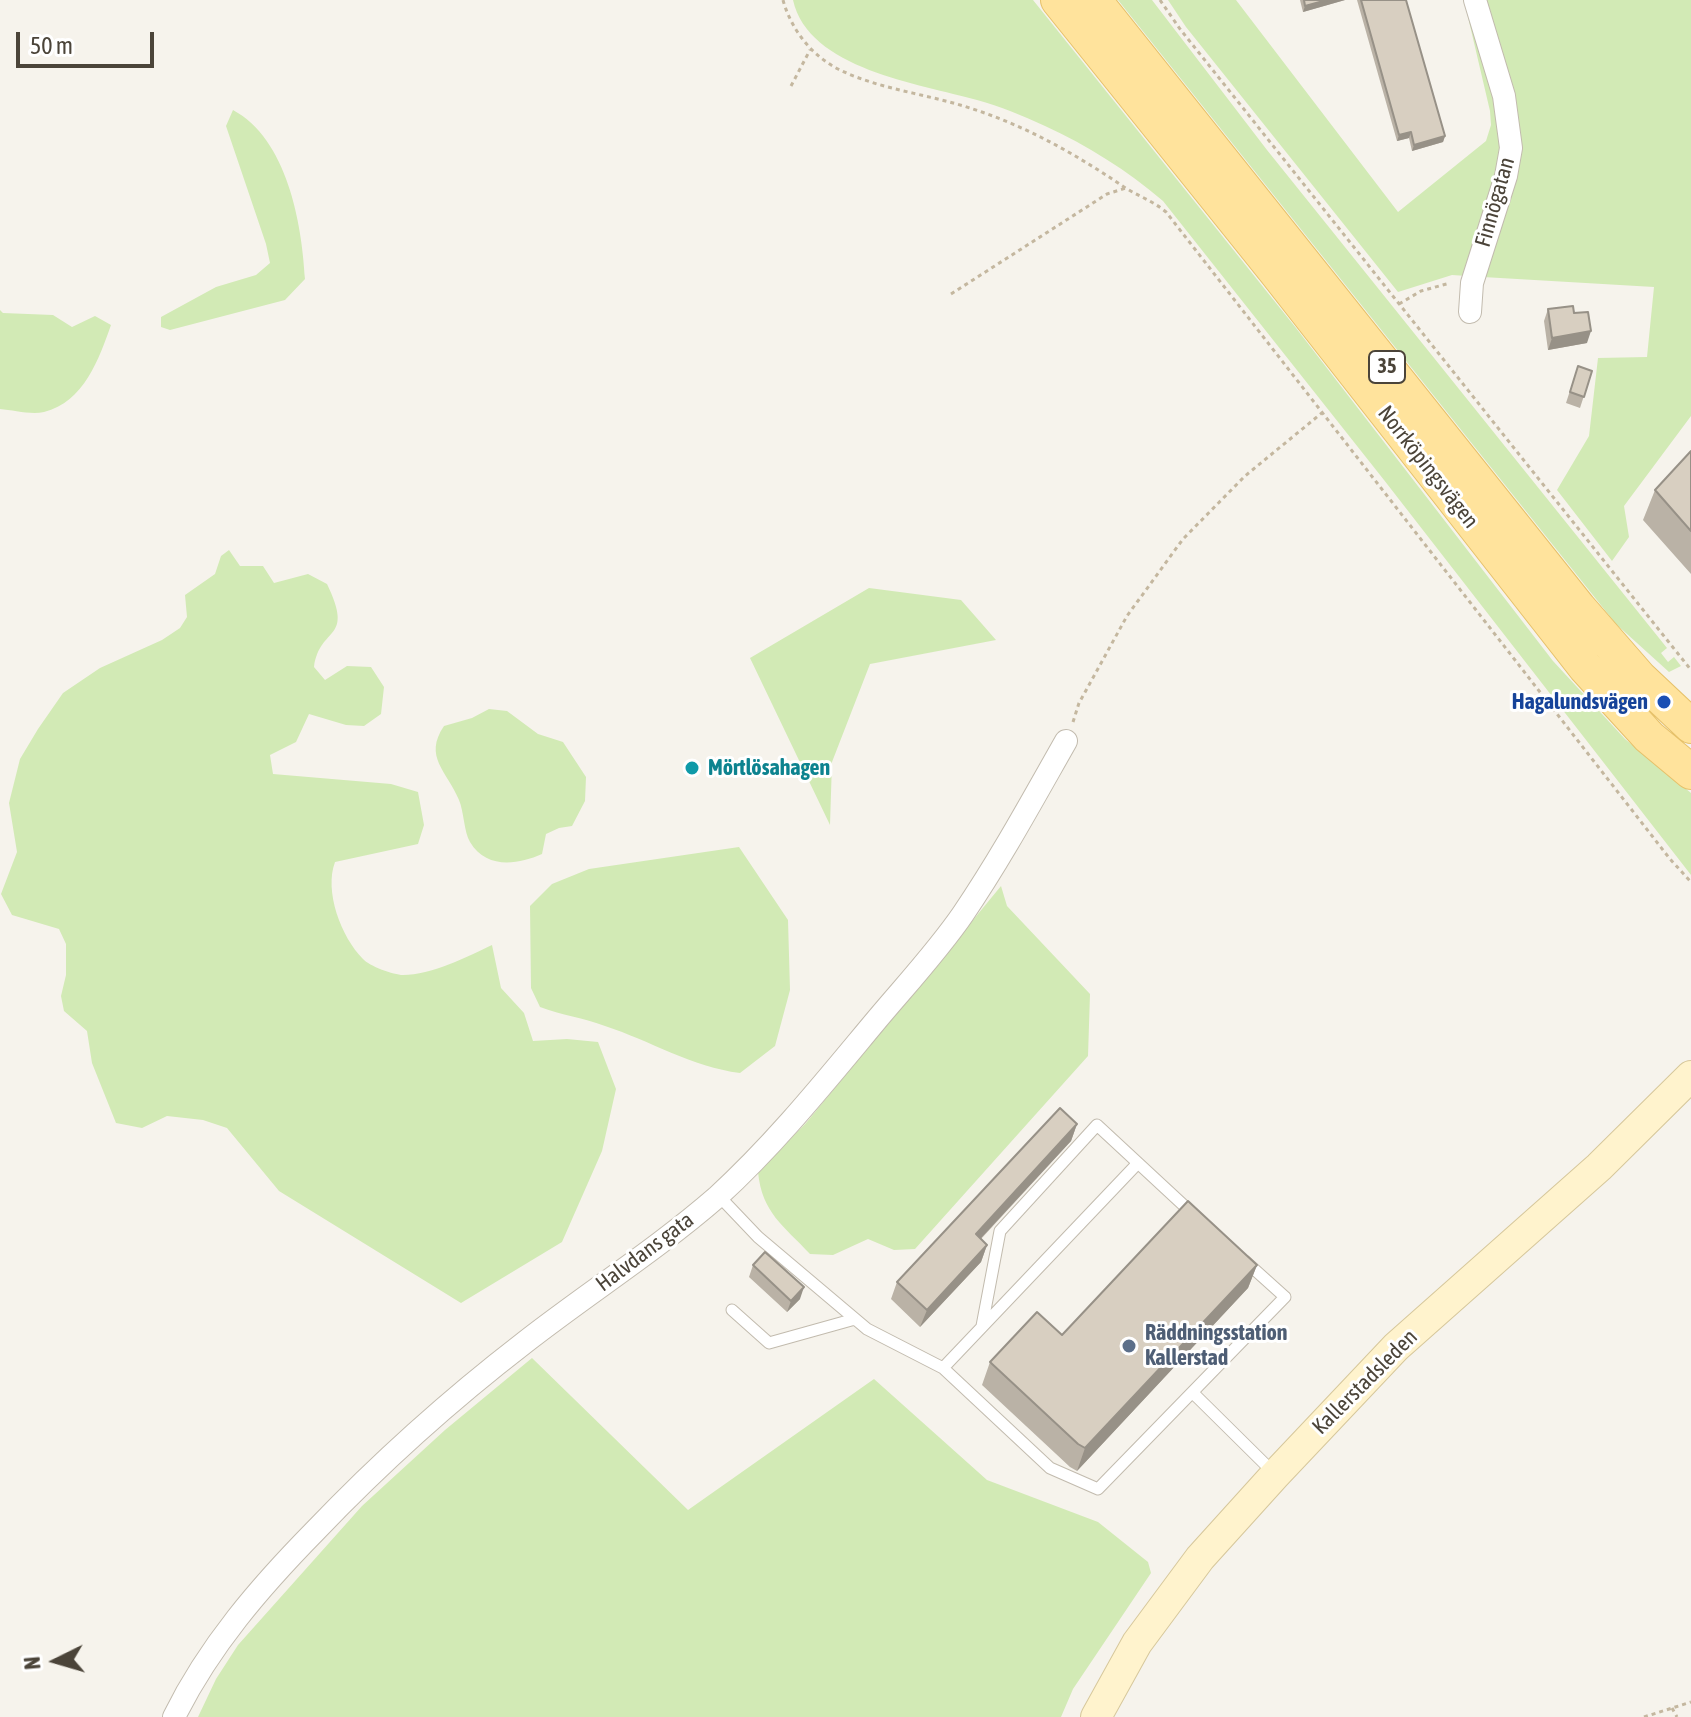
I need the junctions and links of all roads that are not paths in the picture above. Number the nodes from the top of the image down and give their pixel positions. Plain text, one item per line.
1 (1058, 0) edge
2 (1094, 0) edge
3 (1475, 0) edge
4 (1470, 312) dead end
5 (1691, 726) edge
6 (1066, 741) road end
7 (1691, 772) edge
8 (1687, 1077) edge
9 (1138, 1163) junction
10 (718, 1195) junction
11 (1206, 1225) edge
12 (1240, 1256) edge
13 (732, 1310) dead end
14 (855, 1319) junction
15 (982, 1327) junction
16 (943, 1368) junction
17 (1193, 1393) junction
18 (1275, 1475) junction
19 (174, 1717) edge
20 (1096, 1717) edge

1 - 7 main road, Norrköpingsvägen / 35
2 - 5 main road, Norrköpingsvägen / 35
3 - 4 street, Finnögatan
6 - 10 street, Halvdans gata
8 - 18 main road, Kallerstadsleden
9 - 11 lane
9 - 15 lane
9 - 15 lane
10 - 14 lane
10 - 19 street, Halvdans gata
12 - 17 lane
13 - 14 lane
14 - 16 lane
15 - 16 lane
16 - 17 lane
17 - 18 lane
18 - 20 main road, Kallerstadsleden

